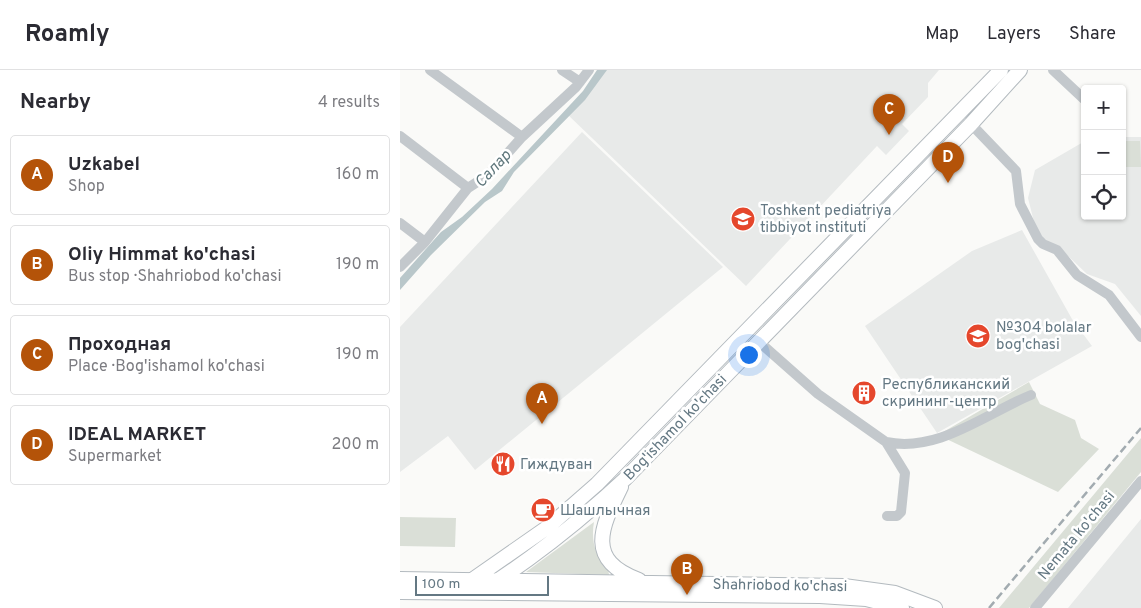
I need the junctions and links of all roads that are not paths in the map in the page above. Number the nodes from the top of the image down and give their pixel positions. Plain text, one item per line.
1 (430, 70) edge
2 (562, 70) edge
3 (589, 70) edge
4 (1020, 70) edge
5 (1053, 70) edge
6 (999, 75) edge
7 (580, 82) junction
8 (1081, 96) edge
9 (971, 124) junction
10 (400, 136) edge
11 (522, 137) junction
12 (468, 188) junction
13 (400, 223) edge
14 (844, 232) junction
15 (425, 242) junction
16 (854, 242) junction
17 (400, 267) edge
18 (808, 268) junction
19 (819, 278) junction
20 (1141, 337) edge
21 (758, 341) junction
22 (1031, 394) dead end
23 (676, 404) junction
24 (687, 414) junction
25 (886, 442) junction
26 (625, 479) junction
27 (1141, 481) edge
28 (887, 516) dead end
29 (400, 579) edge
30 (472, 580) junction
31 (500, 580) junction
32 (652, 582) junction
33 (542, 587) junction
34 (400, 592) edge
35 (480, 592) junction
36 (902, 608) edge
37 (935, 608) edge
38 (1035, 608) edge

1 - 11 street
2 - 7 street
3 - 7 street
4 - 6 main road, Bog'ishamol ko'chasi
5 - 8 street
6 - 9 main road, Bog'ishamol ko'chasi
6 - 14 main road, Bog'ishamol ko'chasi
7 - 11 street
9 - 16 main road, Bog'ishamol ko'chasi
9 - 20 street
10 - 12 street
11 - 12 street
12 - 15 street
13 - 15 street
14 - 16 main road
14 - 18 main road, Bog'ishamol ko'chasi
15 - 17 street
16 - 19 main road, Bog'ishamol ko'chasi
18 - 19 main road
18 - 23 main road, Bog'ishamol ko'chasi
19 - 21 main road, Bog'ishamol ko'chasi
21 - 24 main road, Bog'ishamol ko'chasi
21 - 25 street
22 - 25 street
23 - 24 main road
23 - 30 main road, Bog'ishamol ko'chasi
24 - 26 main road, Bog'ishamol ko'chasi
25 - 28 street
26 - 31 main road, Bog'ishamol ko'chasi
26 - 32 main road
27 - 38 street, Nemata ko'chasi
29 - 30 main road, Shahriobod ko'chasi
30 - 31 main road, Shahriobod ko'chasi
30 - 35 main road
31 - 33 main road, Shahriobod ko'chasi
31 - 35 main road, Bog'ishamol ko'chasi
32 - 33 main road, Shahriobod ko'chasi
32 - 37 main road, Shahriobod ko'chasi
33 - 35 main road, Shahriobod ko'chasi
33 - 36 main road, Shahriobod ko'chasi
34 - 35 main road, Shahriobod ko'chasi

